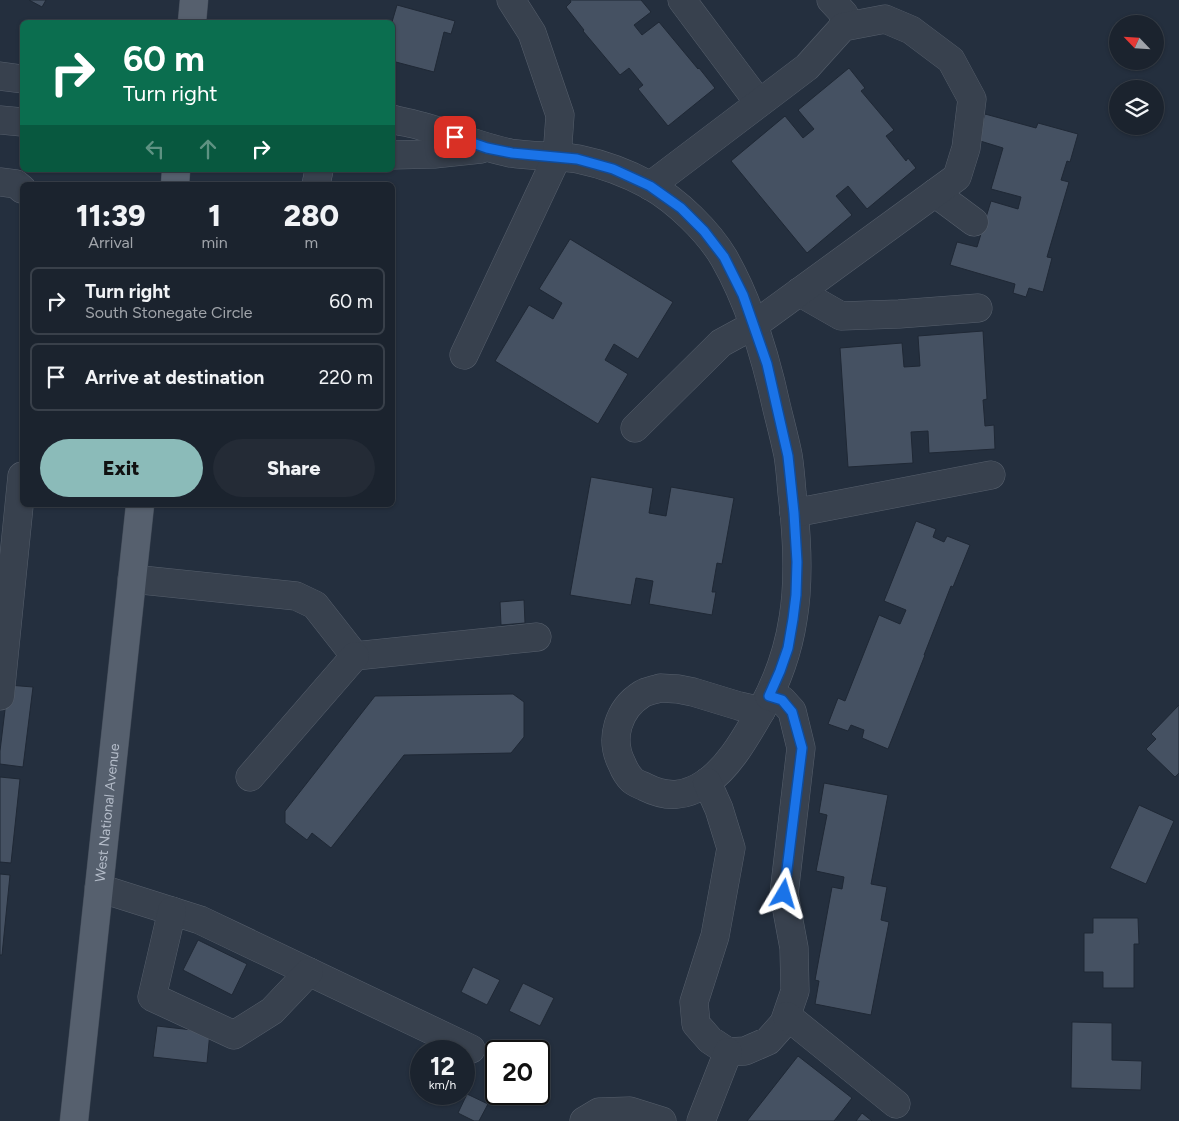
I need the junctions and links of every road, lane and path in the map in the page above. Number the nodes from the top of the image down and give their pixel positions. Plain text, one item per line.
1 (194, 0) edge
2 (511, 0) edge
3 (682, 0) edge
4 (831, 0) edge
5 (192, 20) edge
6 (843, 27) junction
7 (0, 76) edge
8 (20, 78) edge
9 (759, 103) junction
10 (0, 120) edge
11 (395, 120) edge
12 (20, 122) edge
13 (487, 148) junction
14 (395, 156) edge
15 (557, 157) junction
16 (0, 182) edge
17 (650, 186) junction
18 (20, 187) edge
19 (935, 193) junction
20 (974, 222) dead end
21 (799, 292) junction
22 (978, 308) dead end
23 (754, 325) junction
24 (464, 355) dead end
25 (635, 428) dead end
26 (991, 475) dead end
27 (20, 491) edge
28 (140, 507) edge
29 (794, 513) junction
30 (132, 580) junction
31 (4, 612) edge
32 (537, 637) dead end
33 (355, 656) junction
34 (0, 696) edge
35 (765, 703) junction
36 (250, 777) dead end
37 (707, 782) junction
38 (99, 888) junction
39 (172, 911) junction
40 (309, 972) junction
41 (787, 1016) junction
42 (452, 1040) edge
43 (728, 1052) junction
44 (896, 1104) dead end
45 (74, 1121) edge
46 (584, 1121) edge
47 (662, 1121) edge
48 (701, 1121) edge

1 - 5 main road
2 - 15 street
3 - 9 street
4 - 6 street
6 - 9 street
6 - 19 street
7 - 8 street
9 - 17 street
10 - 12 street
11 - 13 street
13 - 14 street
13 - 15 street
15 - 17 street
15 - 24 street
16 - 18 street
17 - 23 street
19 - 20 street
19 - 21 street
21 - 22 street
21 - 23 street
23 - 25 street
23 - 29 street
26 - 29 street
27 - 31 street
28 - 30 main road, West National Avenue
29 - 35 street
30 - 33 street
30 - 38 main road, West National Avenue
31 - 34 street
32 - 33 street
33 - 36 street
35 - 37 street
35 - 37 street
35 - 41 street
37 - 43 street
38 - 39 street
38 - 45 main road, West National Avenue
39 - 40 street
39 - 40 street
40 - 42 street
41 - 43 street
41 - 44 street
43 - 48 street
46 - 47 street

